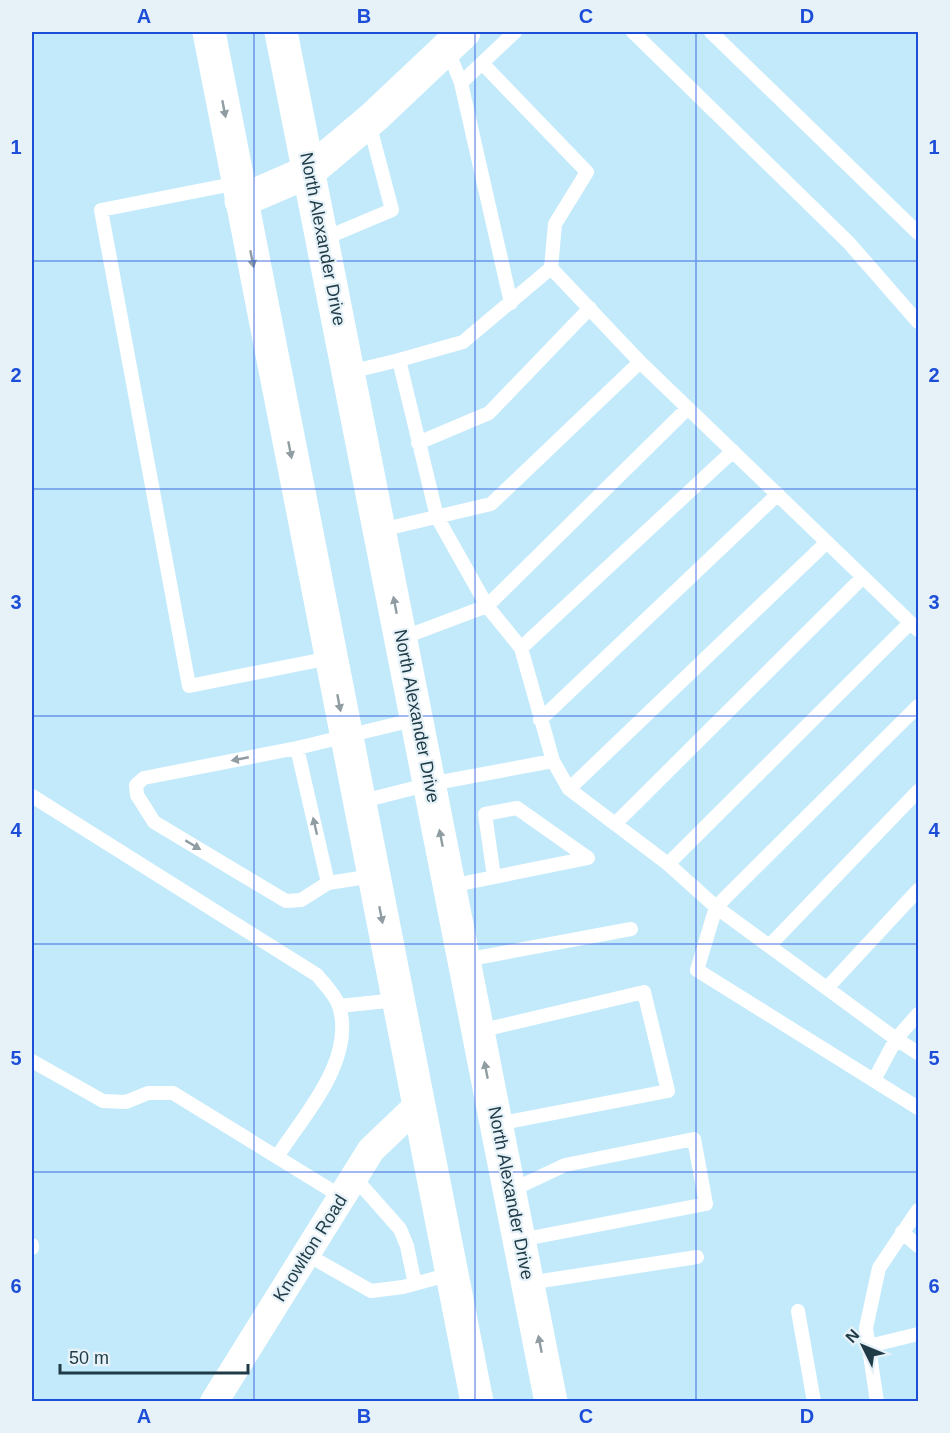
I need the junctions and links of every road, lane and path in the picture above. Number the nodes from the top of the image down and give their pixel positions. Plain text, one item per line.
1 (209, 32) edge
2 (281, 32) edge
3 (515, 32) edge
4 (633, 32) edge
5 (711, 32) edge
6 (455, 40) edge
7 (482, 63) junction
8 (461, 83) junction
9 (369, 121) junction
10 (310, 171) junction
11 (240, 192) junction
12 (918, 233) edge
13 (323, 239) junction
14 (551, 268) junction
15 (512, 303) junction
16 (590, 308) junction
17 (918, 322) edge
18 (399, 360) junction
19 (640, 362) junction
20 (350, 372) junction
21 (688, 408) junction
22 (418, 443) junction
23 (733, 451) junction
24 (778, 494) junction
25 (437, 517) junction
26 (381, 530) junction
27 (827, 542) junction
28 (863, 577) junction
29 (487, 606) junction
30 (914, 626) edge
31 (402, 638) junction
32 (521, 648) junction
33 (330, 658) junction
34 (918, 706) edge
35 (417, 719) junction
36 (540, 720) junction
37 (346, 737) junction
38 (297, 748) junction
39 (553, 761) junction
40 (430, 784) junction
41 (569, 789) junction
42 (918, 791) edge
43 (32, 796) edge
44 (359, 802) junction
45 (615, 824) junction
46 (668, 864) junction
47 (373, 876) junction
48 (494, 877) junction
49 (328, 883) junction
50 (450, 886) junction
51 (918, 890) edge
52 (716, 907) junction
53 (631, 929) dead end
54 (769, 946) junction
55 (465, 960) junction
56 (827, 988) junction
57 (397, 1000) junction
58 (339, 1006) junction
59 (918, 1014) edge
60 (479, 1031) junction
61 (896, 1039) junction
62 (918, 1053) edge
63 (32, 1061) edge
64 (874, 1080) junction
65 (418, 1105) junction
66 (918, 1108) edge
67 (497, 1124) junction
68 (277, 1157) junction
69 (348, 1187) junction
70 (510, 1191) junction
71 (918, 1210) edge
72 (902, 1232) junction
73 (520, 1240) junction
74 (918, 1246) edge
75 (306, 1254) junction
76 (697, 1257) dead end
77 (451, 1274) junction
78 (528, 1283) junction
79 (415, 1284) junction
80 (798, 1311) dead end
81 (918, 1334) edge
82 (869, 1346) junction
83 (214, 1401) edge
84 (477, 1401) edge
85 (551, 1401) edge
86 (814, 1401) edge
87 (878, 1401) edge

1 -> 11 main road
2 - 10 main road, North Alexander Drive
3 - 7 lane
4 - 17 lane
5 - 12 lane
6 - 8 lane
6 - 9 main road
7 - 8 lane
7 - 14 lane
8 - 15 lane
9 - 10 main road
9 - 13 lane
10 - 11 main road
10 - 13 main road, North Alexander Drive
11 -> 33 main road
11 - 33 lane
13 - 20 main road, North Alexander Drive
14 - 15 lane
14 - 16 lane
15 - 18 lane
16 - 19 lane
16 - 22 lane
18 - 20 lane
18 - 22 lane
19 - 21 lane
19 - 25 lane
20 - 26 main road, North Alexander Drive
21 - 23 lane
21 - 29 lane
22 - 25 lane
23 - 24 lane
23 - 32 lane
24 - 27 lane
24 - 36 lane
25 - 26 lane
25 - 29 lane
31 -> 26 main road, North Alexander Drive
27 - 28 lane
27 - 41 lane
28 - 30 lane
28 - 45 lane
29 - 31 lane
29 - 32 lane
30 - 46 lane
31 - 35 main road, North Alexander Drive
32 - 36 lane
33 -> 37 main road
34 - 52 lane
35 - 37 lane
35 - 40 main road, North Alexander Drive
36 - 39 lane
37 - 38 lane
37 - 44 main road
49 -> 38 lane
38 -> 49 lane
39 - 40 lane
39 - 41 lane
40 - 44 lane
50 -> 40 main road, North Alexander Drive
41 - 45 lane
42 - 54 lane
43 - 58 lane
44 - 47 main road
45 - 46 lane
46 - 52 lane
47 - 49 lane
47 -> 57 main road
48 - 48 lane
48 - 50 lane
50 - 55 main road, North Alexander Drive
51 - 56 lane
52 - 54 lane
52 - 64 lane
53 - 55 lane
54 - 56 lane
55 - 60 main road, North Alexander Drive
56 - 61 lane
57 - 58 lane
57 - 65 main road
58 - 68 lane
59 - 61 lane
67 -> 60 main road, North Alexander Drive
60 - 67 lane
61 - 62 lane
61 - 64 lane
63 - 68 lane
64 - 66 lane
65 - 69 street, Knowlton Road
65 - 77 main road
67 - 70 main road, North Alexander Drive
68 - 69 lane
69 - 75 street, Knowlton Road
69 - 79 lane
70 - 73 main road, North Alexander Drive
70 - 73 lane
71 - 72 lane
72 - 74 lane
72 - 82 lane
73 - 78 main road, North Alexander Drive
75 - 79 lane
75 - 83 street, Knowlton Road
76 - 78 lane
77 - 79 lane
77 - 84 main road
85 -> 78 main road, North Alexander Drive
80 - 86 lane
81 - 82 lane
82 - 87 lane

